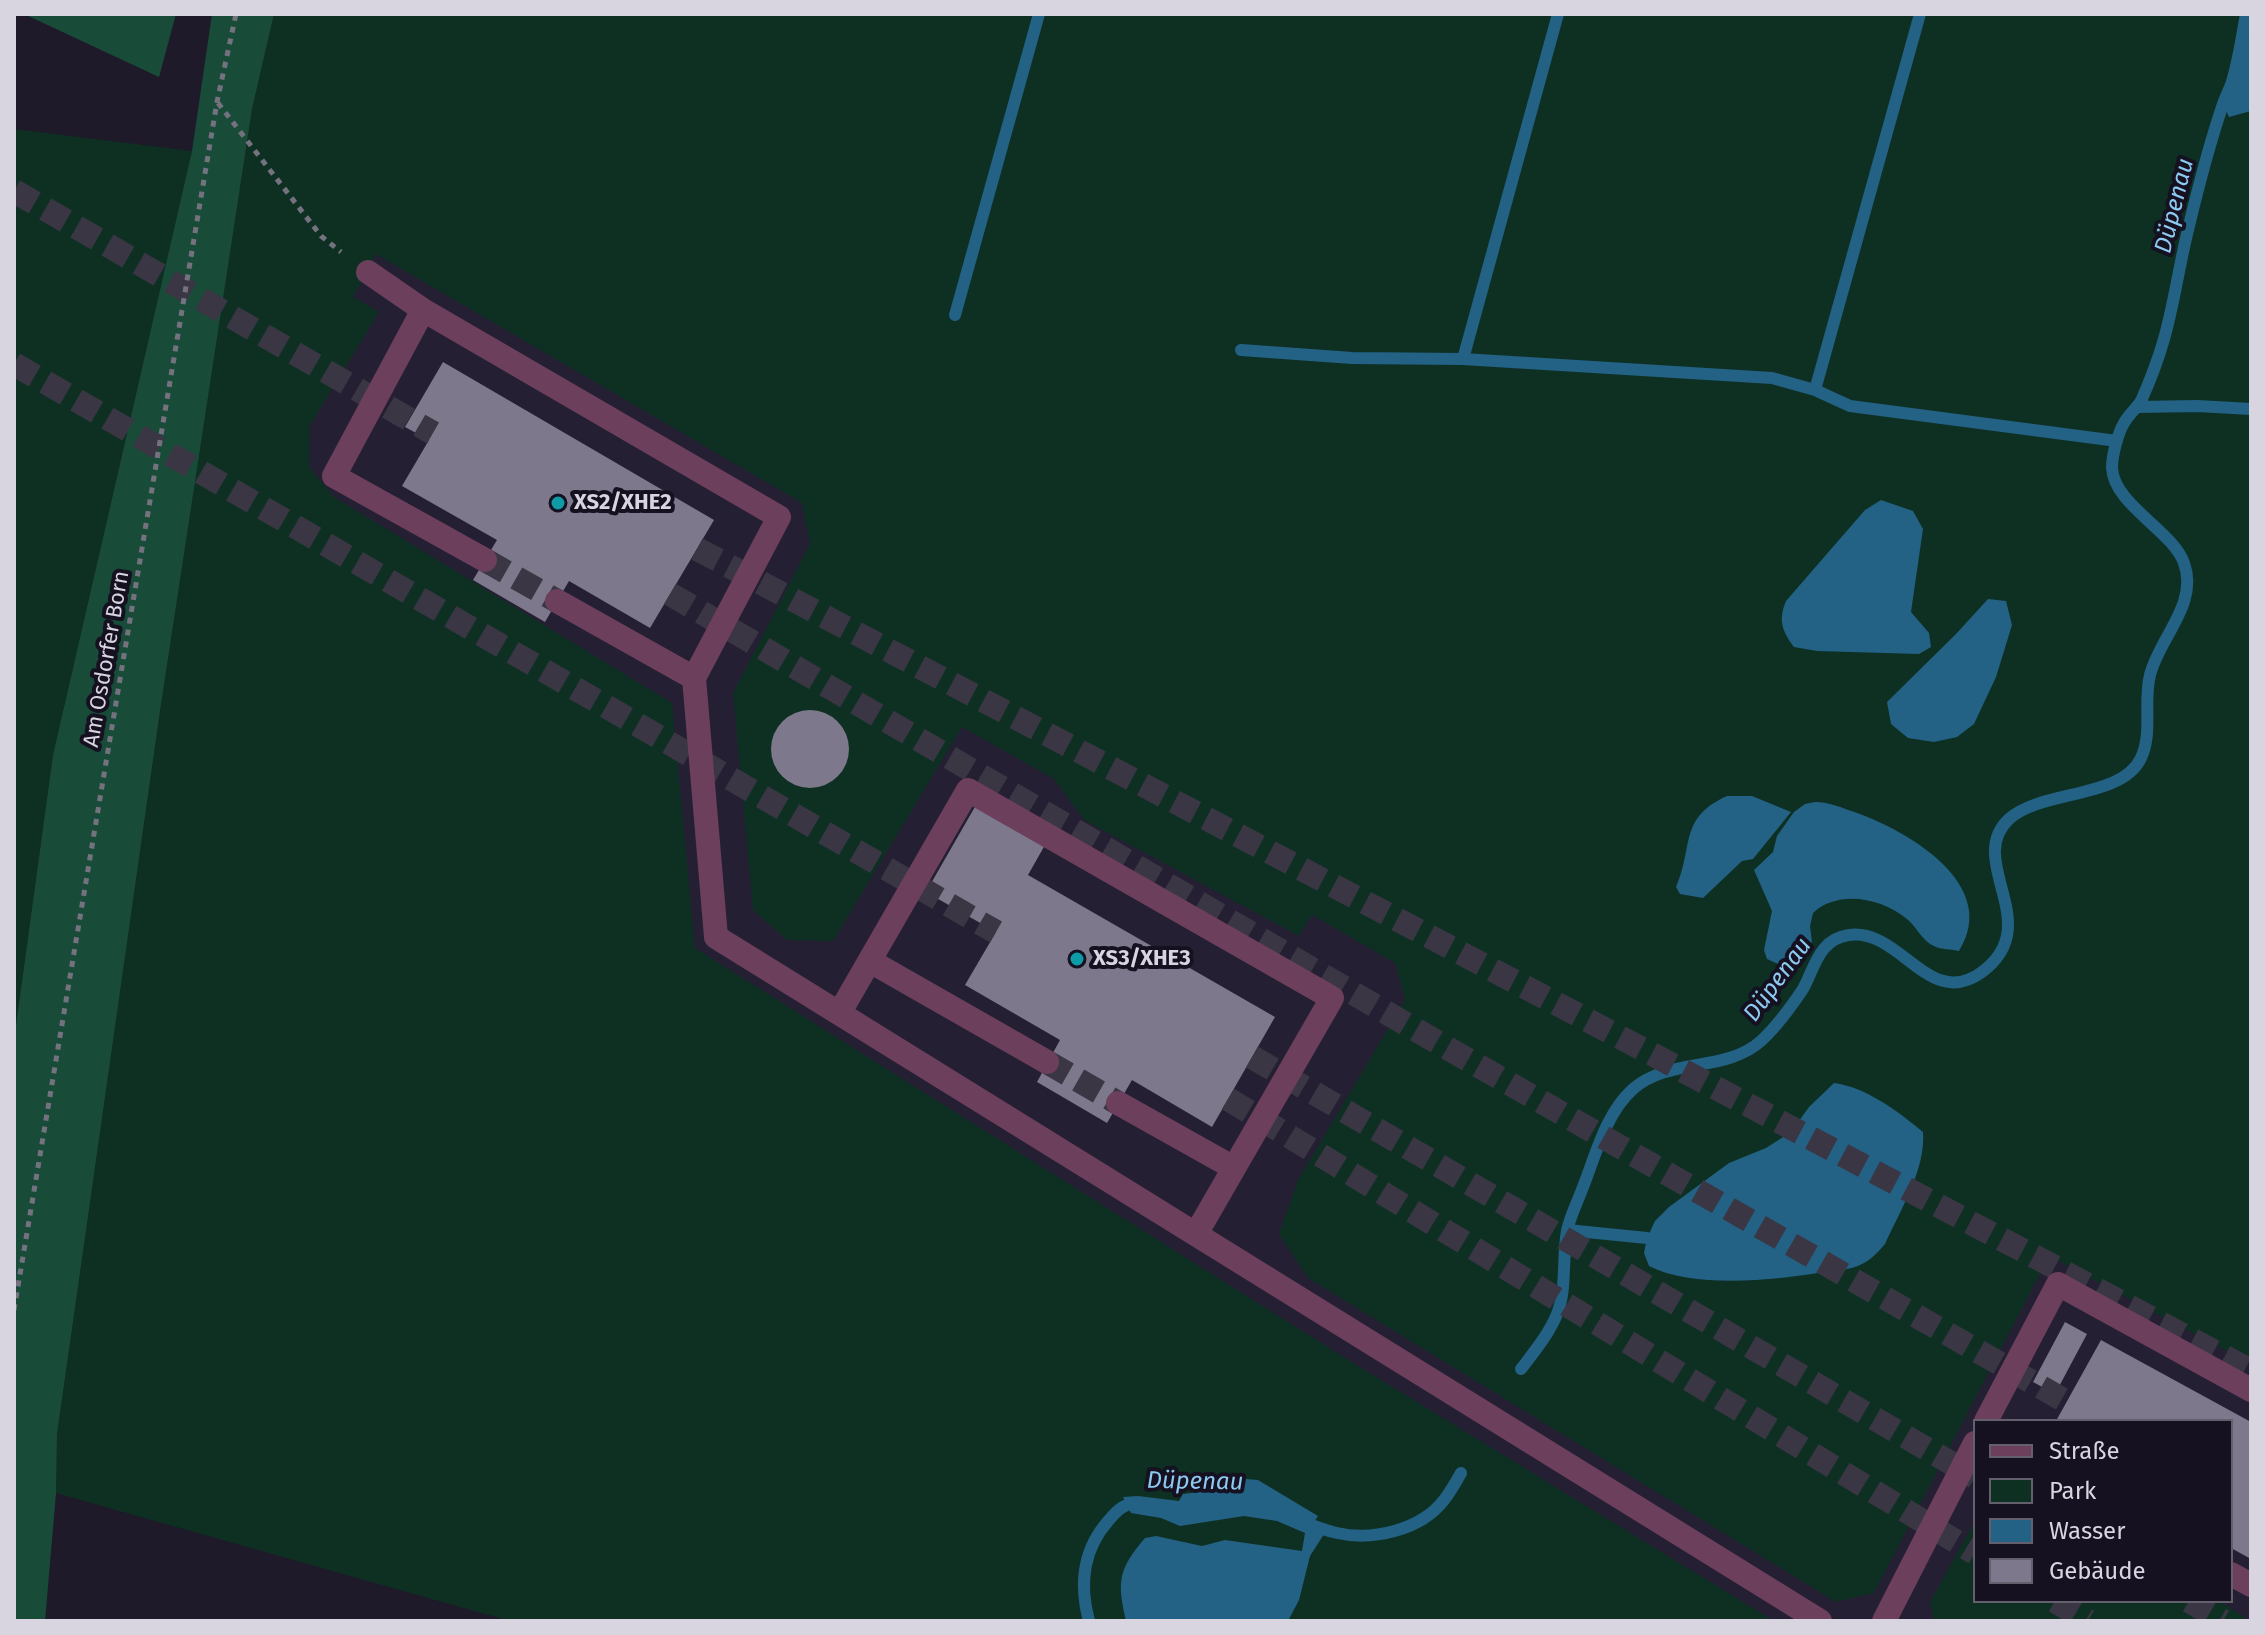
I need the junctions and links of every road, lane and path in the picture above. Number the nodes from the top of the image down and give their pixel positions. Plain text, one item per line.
1 (236, 14) edge
2 (217, 102) junction
3 (368, 272) joint
4 (423, 310) junction
5 (485, 560) tunnel mouth
6 (557, 601) tunnel mouth
7 (694, 678) junction
8 (870, 961) junction
9 (840, 1012) junction
10 (1047, 1062) tunnel mouth
11 (1118, 1103) tunnel mouth
12 (1234, 1168) junction
13 (1196, 1234) junction
14 (14, 1310) edge
15 (2251, 1390) edge
16 (1987, 1419) edge
17 (1973, 1447) edge
18 (2233, 1575) edge
19 (2251, 1585) edge
20 (1820, 1621) edge
21 (1884, 1621) edge

1 - 2 path, Am Osdorfer Born
2 - 3 path
2 - 14 path, Am Osdorfer Born
3 - 4 lane
4 - 5 lane
4 - 7 lane
6 - 7 lane
7 - 9 lane
8 - 9 lane
8 - 10 lane
8 - 12 lane
9 - 13 lane
11 - 12 lane
12 - 13 lane
13 - 20 lane
15 - 16 lane
17 - 21 lane
18 - 19 lane

